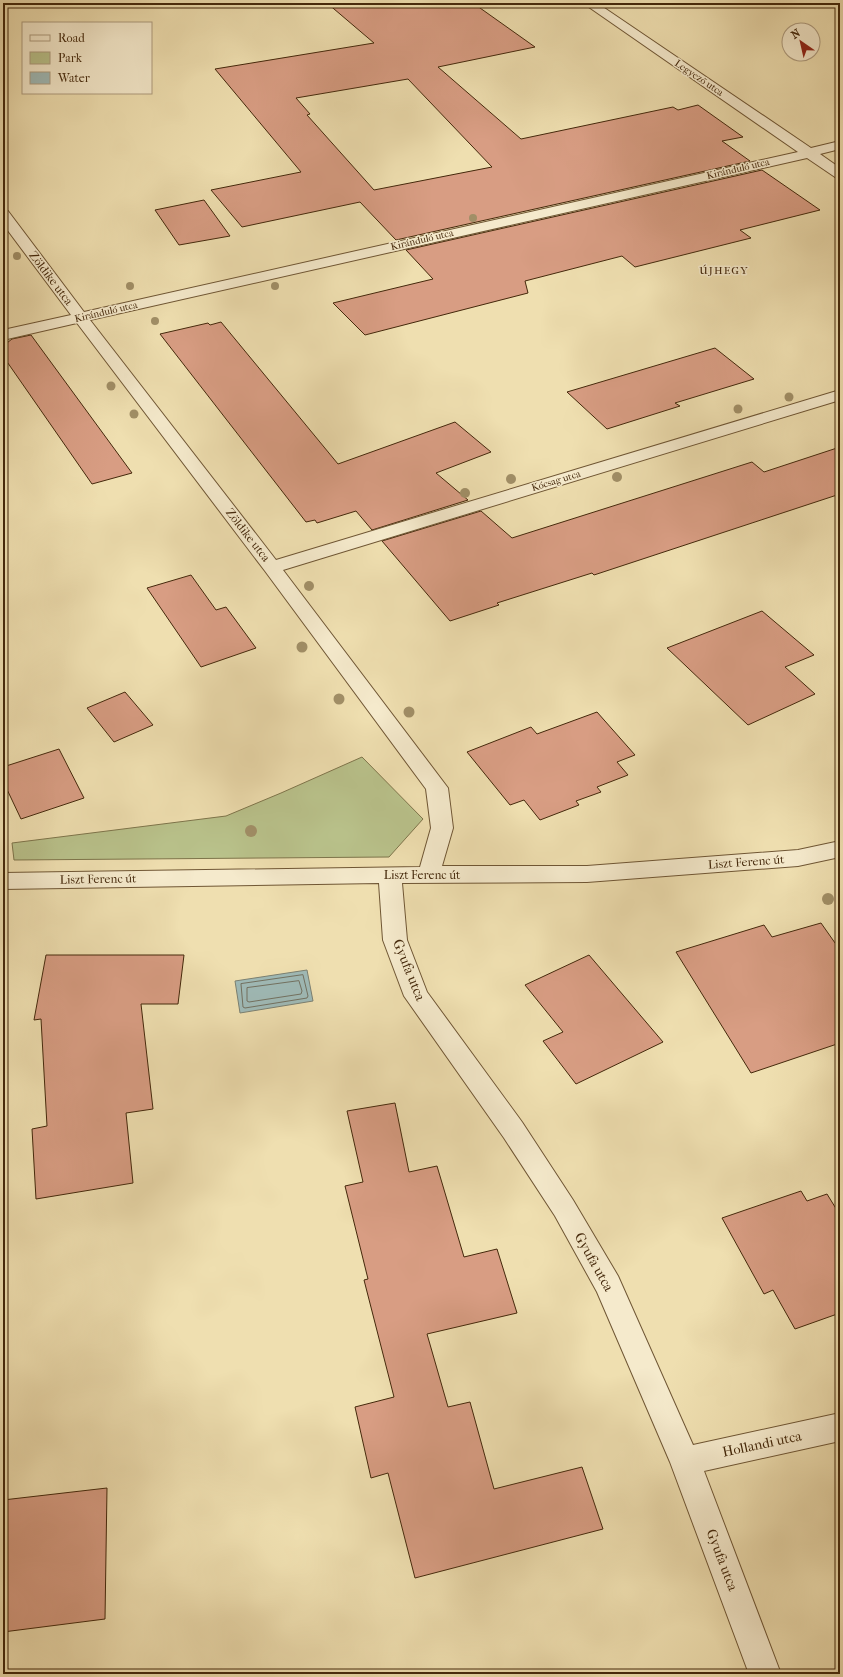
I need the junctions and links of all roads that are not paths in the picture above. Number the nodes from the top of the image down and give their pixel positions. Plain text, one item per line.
1 (589, 3) edge
2 (840, 145) edge
3 (810, 153) junction
4 (840, 174) edge
5 (3, 214) edge
6 (80, 317) junction
7 (3, 335) edge
8 (840, 395) edge
9 (272, 567) junction
10 (840, 849) edge
11 (430, 874) junction
12 (390, 875) junction
13 (3, 881) edge
14 (840, 1427) edge
15 (685, 1461) junction
16 (765, 1674) edge

1 - 3 street, Legyező utca
2 - 3 street, Kiránduló utca
3 - 4 street, Legyező utca
3 - 6 street, Kiránduló utca
5 - 6 street, Zöldike utca
6 - 7 street, Kiránduló utca
6 - 9 street, Zöldike utca
8 - 9 street, Kócsag utca
9 - 11 street, Zöldike utca
10 - 11 street, Liszt Ferenc út
11 - 12 street, Liszt Ferenc út
12 - 13 street, Liszt Ferenc út
12 - 15 street, Gyufa utca
14 - 15 street, Hollandi utca
15 - 16 street, Gyufa utca

